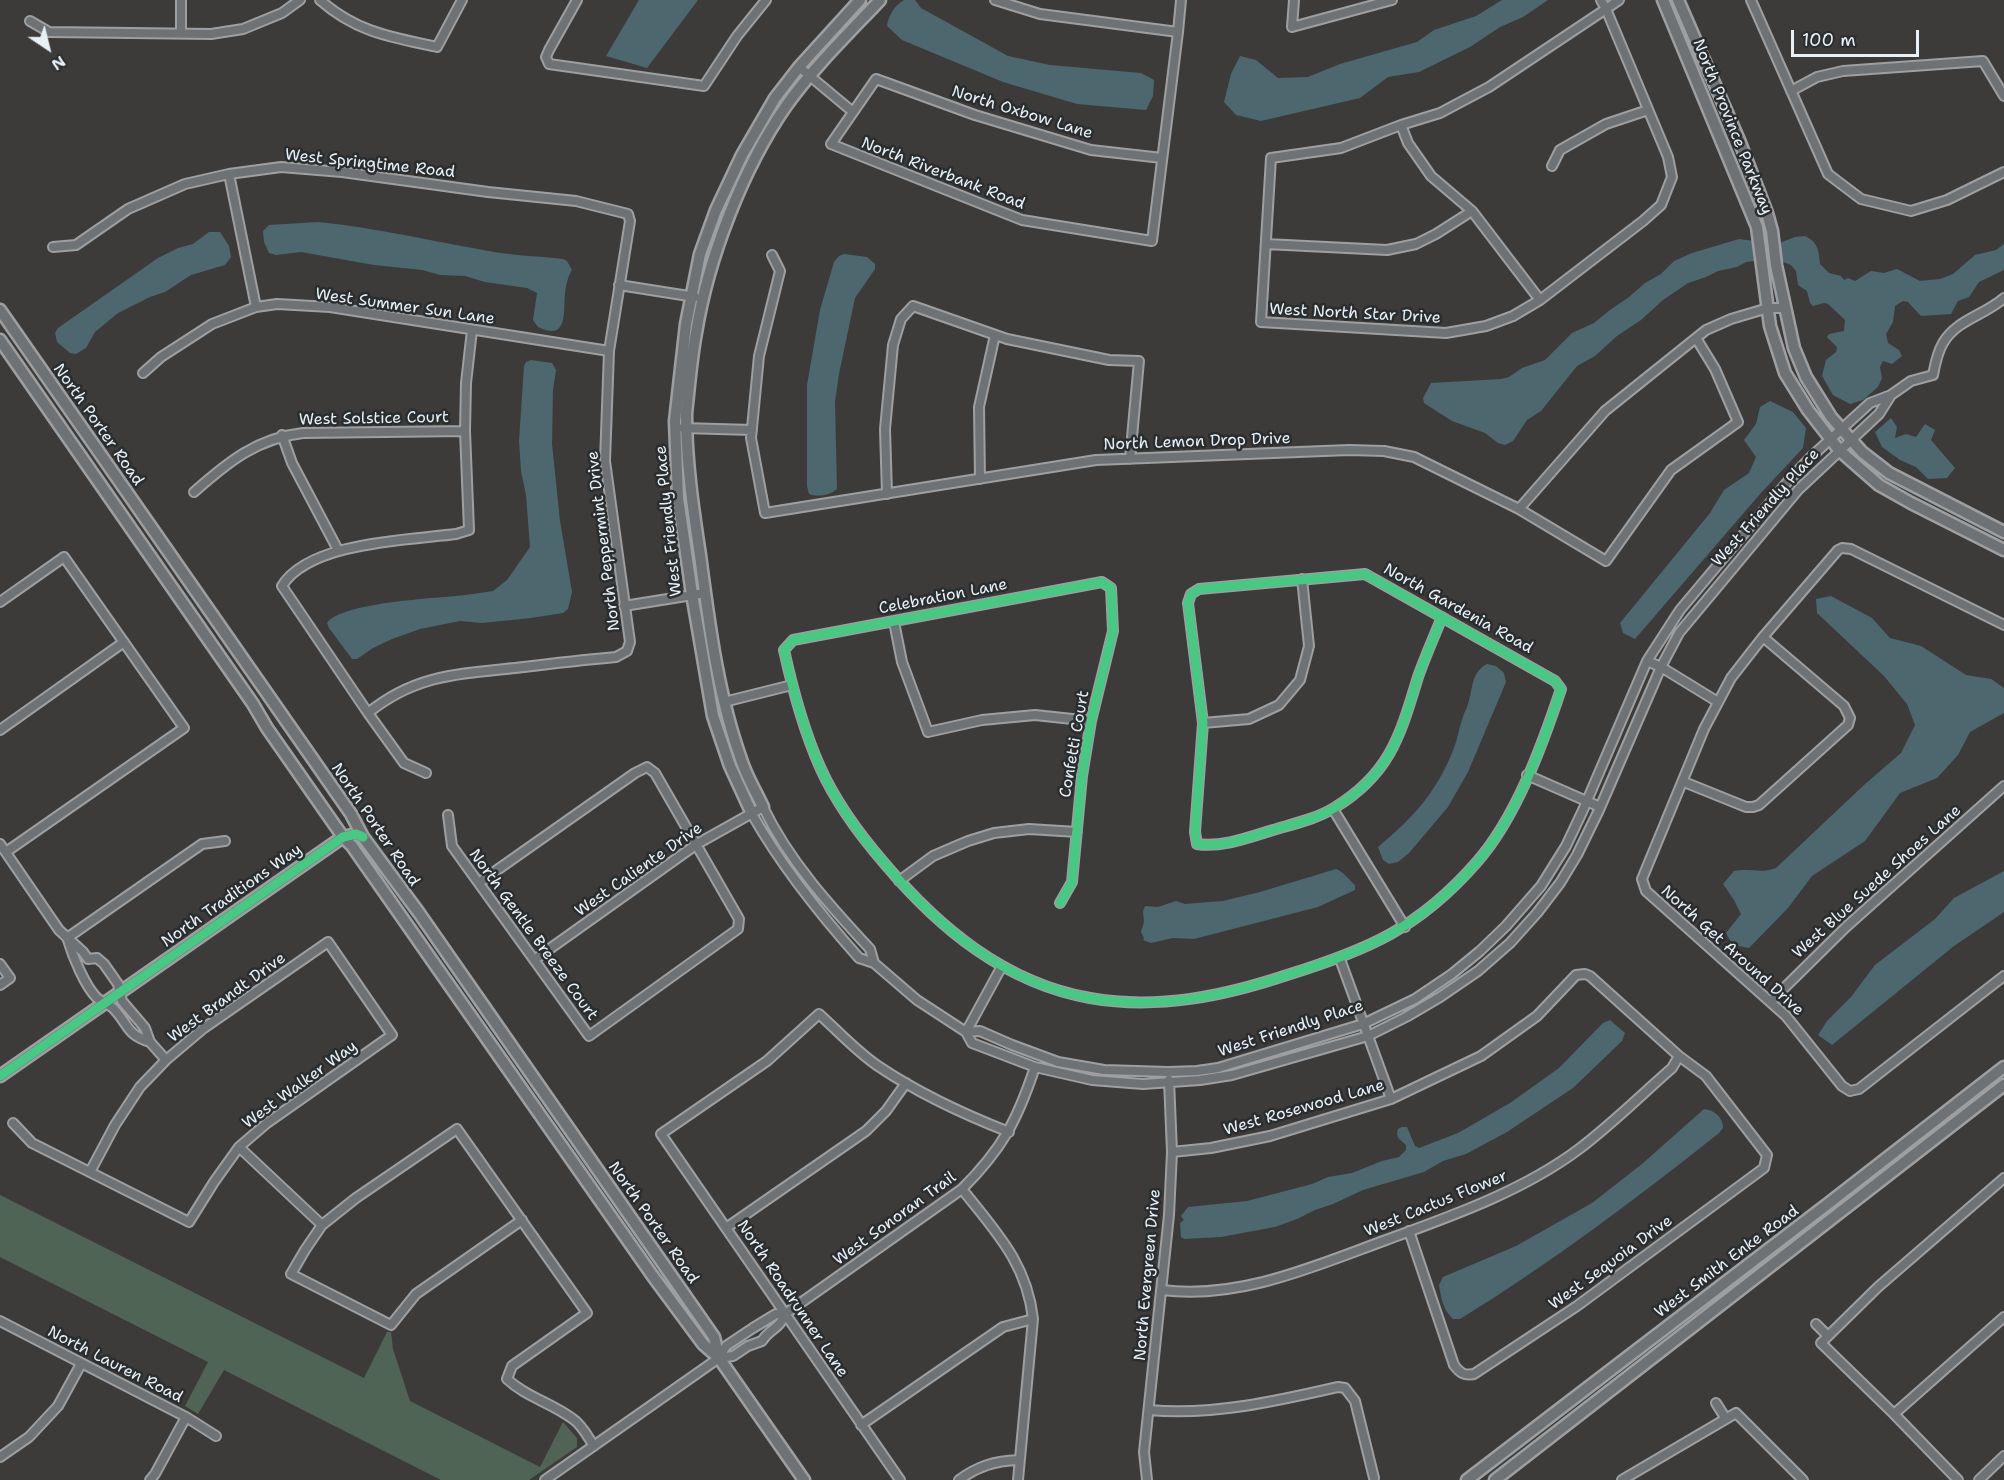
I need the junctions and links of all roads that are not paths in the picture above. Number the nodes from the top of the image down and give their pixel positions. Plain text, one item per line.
1 (181, 0) edge
2 (300, 0) edge
3 (320, 0) edge
4 (462, 0) edge
5 (578, 0) edge
6 (766, 0) edge
7 (860, 0) edge
8 (880, 0) edge
9 (995, 0) edge
10 (1181, 0) edge
11 (1294, 0) edge
12 (1392, 0) edge
13 (1601, 0) edge
14 (1619, 0) edge
15 (1664, 0) edge
16 (1678, 0) edge
17 (1752, 0) edge
18 (1606, 9) junction
19 (30, 21) dead end
20 (1178, 32) junction
21 (181, 33) junction
22 (799, 67) junction
23 (811, 75) junction
24 (1791, 91) junction
25 (2004, 96) edge
26 (1648, 110) junction
27 (853, 112) junction
28 (1401, 125) junction
29 (1162, 158) junction
30 (1552, 166) dead end
31 (2004, 172) edge
32 (229, 174) junction
33 (1472, 210) junction
34 (628, 214) joint
35 (1266, 244) junction
36 (53, 247) dead end
37 (772, 255) dead end
38 (619, 285) junction
39 (690, 296) junction
40 (2004, 298) edge
41 (703, 299) junction
42 (1540, 300) junction
43 (256, 306) junction
44 (1768, 308) junction
45 (1786, 308) junction
46 (0, 310) edge
47 (472, 330) junction
48 (994, 335) junction
49 (1696, 338) junction
50 (0, 340) edge
51 (609, 351) junction
52 (142, 373) dead end
53 (1891, 395) junction
54 (680, 428) junction
55 (465, 430) junction
56 (752, 430) junction
57 (1841, 430) junction
58 (282, 435) junction
59 (1830, 440) junction
60 (1850, 440) junction
61 (1839, 450) junction
62 (1130, 459) junction
63 (980, 479) junction
64 (194, 492) dead end
65 (887, 494) junction
66 (1518, 508) junction
67 (2004, 532) edge
68 (2004, 549) edge
69 (338, 550) junction
70 (1302, 579) junction
71 (1111, 588) joint
72 (692, 594) junction
73 (705, 594) junction
74 (0, 602) edge
75 (624, 606) junction
76 (1442, 617) junction
77 (894, 622) junction
78 (2004, 626) edge
79 (1763, 638) junction
80 (124, 642) junction
81 (1647, 661) junction
82 (1661, 667) junction
83 (792, 686) junction
84 (724, 702) junction
85 (1718, 702) junction
86 (368, 713) junction
87 (1091, 721) junction
88 (1203, 723) junction
89 (0, 730) edge
90 (426, 773) dead end
91 (1527, 775) junction
92 (1684, 782) junction
93 (2004, 786) edge
94 (1588, 801) junction
95 (763, 807) junction
96 (1600, 807) junction
97 (1333, 809) junction
98 (752, 814) junction
99 (448, 815) dead end
100 (1077, 832) junction
101 (343, 837) junction
102 (363, 837) junction
103 (225, 841) dead end
104 (0, 844) edge
105 (697, 844) junction
106 (6, 852) junction
107 (899, 881) junction
108 (480, 882) junction
109 (1060, 903) dead end
110 (1405, 927) junction
111 (67, 938) junction
112 (328, 942) joint
113 (1340, 959) junction
114 (534, 960) junction
115 (874, 963) junction
116 (0, 964) edge
117 (1002, 966) junction
118 (2004, 976) edge
119 (0, 985) edge
120 (120, 993) junction
121 (1771, 1001) junction
122 (105, 1003) junction
123 (1363, 1024) junction
124 (966, 1032) junction
125 (1368, 1036) junction
126 (150, 1042) junction
127 (1679, 1056) junction
128 (166, 1060) junction
129 (1035, 1067) junction
130 (2004, 1067) edge
131 (1168, 1072) junction
132 (0, 1076) edge
133 (906, 1083) junction
134 (1169, 1083) junction
135 (2004, 1085) edge
136 (1391, 1099) junction
137 (13, 1123) dead end
138 (1009, 1132) junction
139 (239, 1147) junction
140 (1172, 1152) junction
141 (90, 1172) junction
142 (2004, 1178) edge
143 (962, 1189) junction
144 (522, 1220) junction
145 (322, 1225) junction
146 (726, 1228) junction
147 (1409, 1231) junction
148 (1162, 1290) junction
149 (785, 1314) junction
150 (2004, 1317) edge
151 (1033, 1319) junction
152 (0, 1321) edge
153 (1816, 1324) dead end
154 (1828, 1336) junction
155 (719, 1358) junction
156 (81, 1364) junction
157 (1716, 1403) dead end
158 (1149, 1410) junction
159 (1894, 1414) junction
160 (186, 1417) junction
161 (1726, 1419) junction
162 (861, 1425) junction
163 (216, 1436) dead end
164 (594, 1446) junction
165 (2004, 1456) edge
166 (0, 1458) edge
167 (1018, 1460) junction
168 (1376, 1479) edge
169 (150, 1480) edge
170 (545, 1480) edge
171 (804, 1480) edge
172 (900, 1480) edge
173 (959, 1480) edge
174 (1018, 1480) edge
175 (1147, 1480) edge
176 (1467, 1480) edge
177 (1495, 1480) edge
178 (1622, 1480) edge
179 (1803, 1480) edge
180 (1958, 1480) edge
181 (1978, 1480) edge

1 - 21 street
2 - 21 street
3 - 4 street
5 - 6 street
7 - 22 street, West Friendly Place
8 - 23 street, West Friendly Place
9 - 20 street
10 - 20 street
11 - 12 street
13 - 18 street
14 - 18 street
15 - 44 street, North Province Parkway
16 - 45 street, North Province Parkway
17 - 24 street
18 - 26 street
18 - 28 street
19 - 21 street
20 - 29 street
22 - 23 street
22 - 39 street, West Friendly Place
23 - 27 street
23 - 41 street, West Friendly Place
24 - 25 street
24 - 31 street
26 - 30 street
26 - 42 street, West North Star Drive
27 - 29 street, North Oxbow Lane
27 - 29 street, North Riverbank Road
28 - 33 street
28 - 35 street
32 - 34 street, West Springtime Road
32 - 36 street, West Springtime Road
32 - 43 street
33 - 35 street
33 - 42 street
34 - 38 street, North Peppermint Drive
35 - 42 street, West North Star Drive
37 - 56 street
38 - 39 street
38 - 51 street, North Peppermint Drive
39 - 41 street
39 - 54 street, West Friendly Place
40 - 53 street
41 - 54 street, West Friendly Place
43 - 47 street, West Summer Sun Lane
43 - 52 street, West Summer Sun Lane
44 - 45 street
44 - 49 street
44 - 59 street, North Province Parkway
45 - 57 street, North Province Parkway
46 - 102 street, North Porter Road
47 - 51 street, West Summer Sun Lane
47 - 55 street
48 - 62 street
48 - 63 street
48 - 65 street
49 - 66 street
49 - 66 street, North Lemon Drop Drive
50 - 101 street, North Porter Road
51 - 75 street, North Peppermint Drive
53 - 57 street, West Friendly Place
53 - 60 street, West Friendly Place
54 - 56 street
54 - 72 street, West Friendly Place
54 - 73 street, West Friendly Place
55 - 58 street, West Solstice Court
55 - 69 street
56 - 65 street, North Lemon Drop Drive
57 - 59 street, West Friendly Place
57 - 60 street, North Province Parkway
58 - 64 street, West Solstice Court
58 - 69 street
59 - 61 street, North Province Parkway
59 - 81 street, West Friendly Place
60 - 61 street, West Friendly Place
60 - 67 street, North Province Parkway
61 - 68 street, North Province Parkway
61 - 82 street, West Friendly Place
62 - 63 street, North Lemon Drop Drive
62 - 66 street, North Lemon Drop Drive
63 - 65 street, North Lemon Drop Drive
69 - 86 street
70 - 76 street, North Gardenia Road
70 - 88 street
70 - 88 street, North Gardenia Road
71 - 77 street, Celebration Lane
71 - 87 street, Confetti Court
72 - 73 street
72 - 75 street
72 - 98 street, West Friendly Place
73 - 84 street, West Friendly Place
74 - 80 street
75 - 86 street, North Peppermint Drive
76 - 91 street, North Gardenia Road
76 - 97 street
77 - 83 street, Celebration Lane
77 - 87 street
78 - 79 street
79 - 85 street
79 - 92 street
80 - 89 street
80 - 106 street
81 - 82 street
81 - 94 street, West Friendly Place
82 - 85 street
82 - 96 street, West Friendly Place
83 - 84 street
83 - 107 street
84 - 95 street, West Friendly Place
85 - 92 street
86 - 90 street
87 - 100 street, Confetti Court
88 - 97 street
91 - 94 street
91 - 110 street
92 - 121 street, North Get Around Drive
93 - 121 street, West Blue Suede Shoes Lane
94 - 96 street
94 - 123 street, West Friendly Place
95 - 98 street, West Caliente Drive
95 - 115 street, West Friendly Place
96 - 125 street, West Friendly Place
97 - 110 street
98 - 105 street, West Caliente Drive
98 - 115 street, West Friendly Place
99 - 108 street, North Gentle Breeze Court
100 - 107 street
100 - 109 street, Confetti Court
101 - 102 street
101 - 120 street, North Traditions Way
101 - 155 street, North Porter Road
102 - 155 street, North Porter Road
103 - 111 street
104 - 106 street
105 - 108 street
105 - 114 street, West Caliente Drive
105 - 114 street, North Gentle Breeze Court
106 - 111 street
107 - 117 street
108 - 114 street, North Gentle Breeze Court
110 - 113 street
111 - 120 street
111 - 122 street
112 - 128 street, West Brandt Drive
112 - 139 street, West Walker Way
113 - 117 street
113 - 123 street
115 - 124 street, West Friendly Place
116 - 119 street
117 - 124 street
118 - 121 street, North Get Around Drive
120 - 122 street, North Traditions Way
120 - 126 street
122 - 126 street
122 - 132 street, North Traditions Way
123 - 125 street
123 - 131 street, West Friendly Place
124 - 129 street, West Friendly Place
124 - 131 street, West Friendly Place
125 - 134 street, West Friendly Place
125 - 136 street
126 - 128 street
127 - 136 street, West Rosewood Lane
127 - 147 street, West Cactus Flower
127 - 147 street, West Sequoia Drive
128 - 141 street, West Brandt Drive
129 - 134 street, West Friendly Place
129 - 138 street, West Sonoran Trail
130 - 176 street, West Smith Enke Road
131 - 134 street, North Evergreen Drive
133 - 138 street
133 - 146 street
133 - 146 street, North Roadrunner Lane
134 - 140 street, North Evergreen Drive
135 - 177 street, West Smith Enke Road
136 - 140 street, West Rosewood Lane
137 - 141 street
138 - 143 street, West Sonoran Trail
139 - 141 street, West Walker Way
139 - 145 street
140 - 148 street, North Evergreen Drive
142 - 154 street
143 - 149 street, West Sonoran Trail
143 - 151 street
144 - 145 street
144 - 145 street
144 - 164 street
146 - 149 street, North Roadrunner Lane
147 - 148 street, West Cactus Flower
148 - 158 street, North Evergreen Drive
149 - 155 street, West Sonoran Trail
149 - 155 street, West Sonoran Trail
149 - 162 street, North Roadrunner Lane
150 - 159 street
151 - 162 street
151 - 167 street
152 - 156 street, North Lauren Road
153 - 154 street
154 - 159 street
155 - 164 street
155 - 171 street, North Porter Road
156 - 160 street, North Lauren Road
156 - 166 street
157 - 161 street
158 - 168 street
158 - 175 street, North Evergreen Drive
159 - 180 street
160 - 163 street, North Lauren Road
160 - 169 street
161 - 178 street
161 - 179 street
162 - 172 street, North Roadrunner Lane
164 - 170 street
165 - 181 street
167 - 173 street
167 - 174 street

